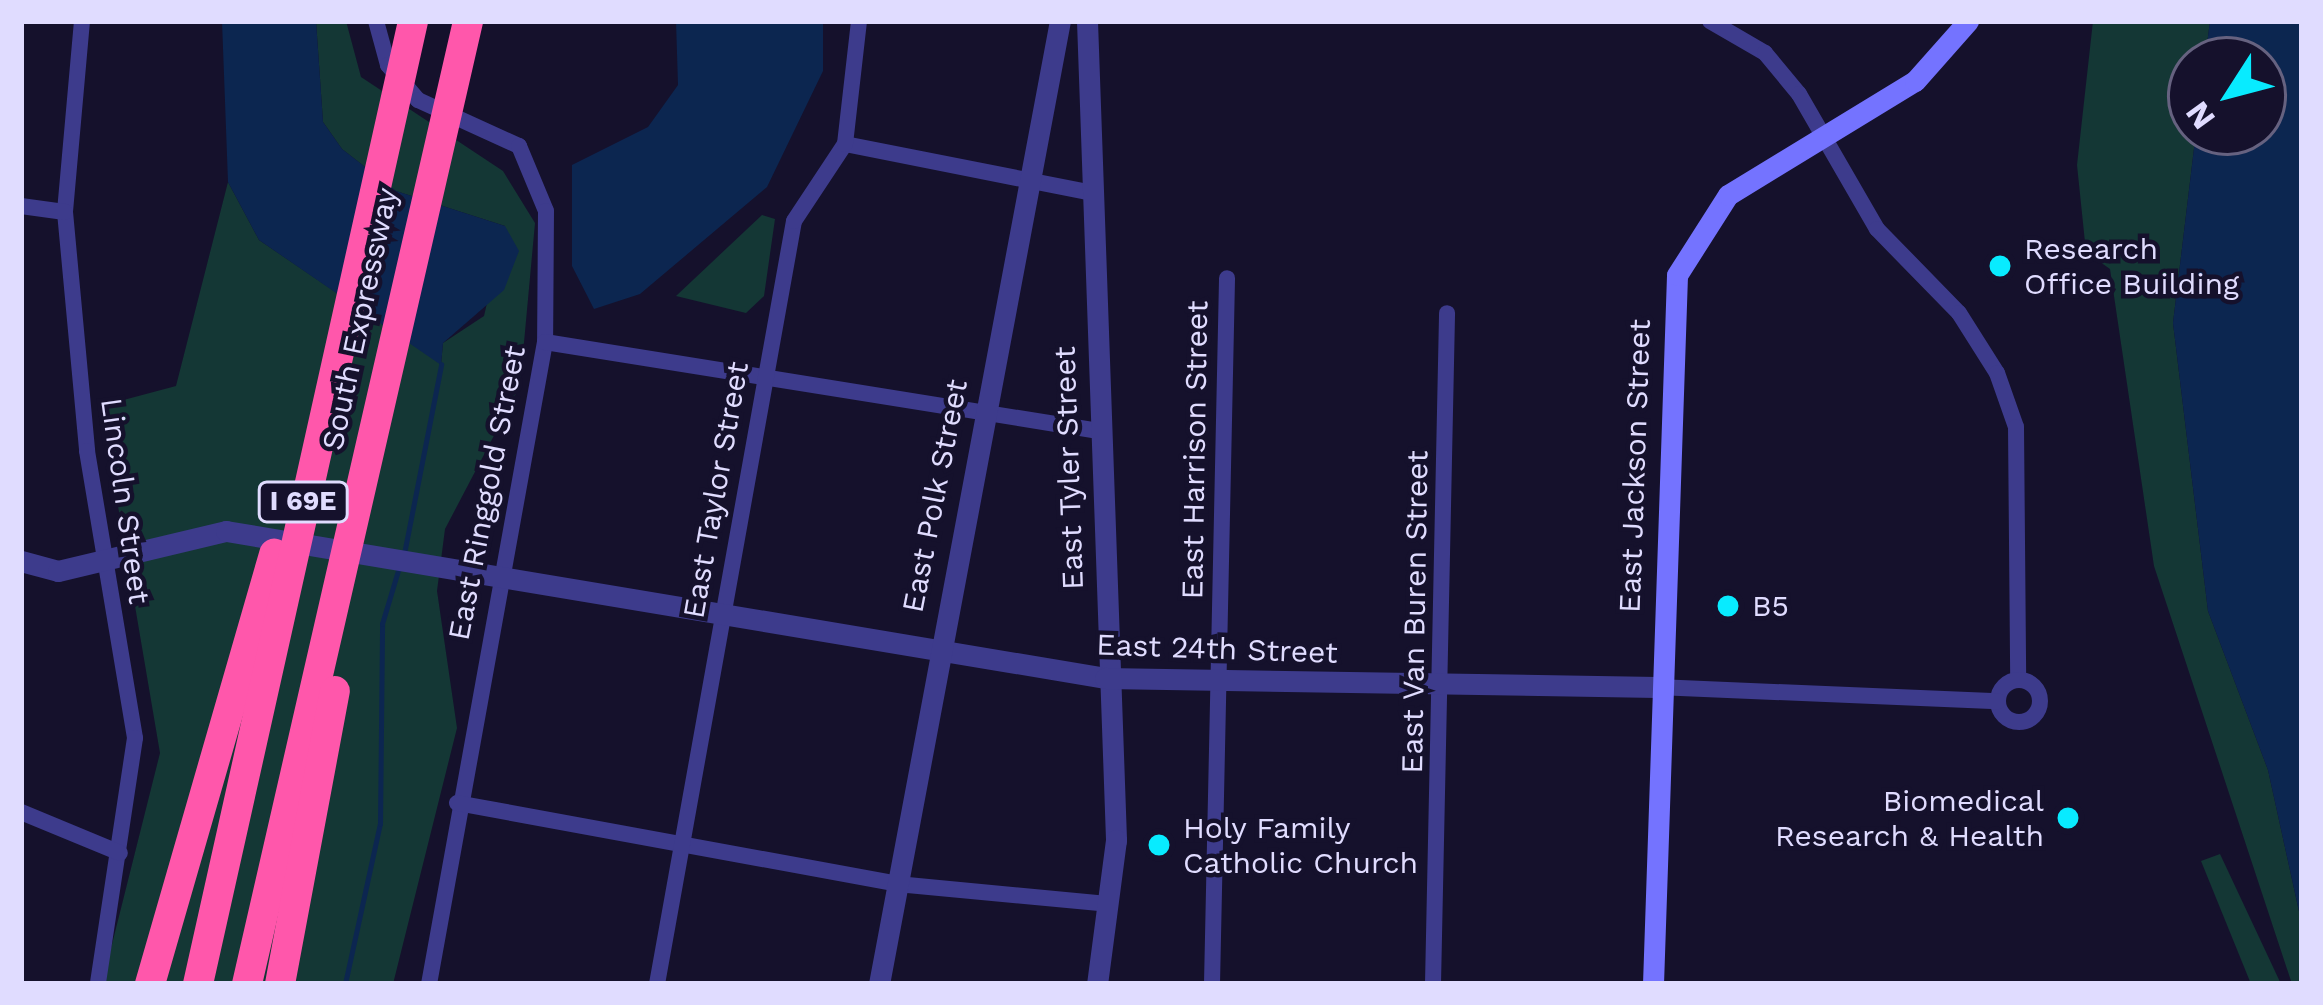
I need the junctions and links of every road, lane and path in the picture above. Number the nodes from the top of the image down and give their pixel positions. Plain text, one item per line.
1 (82, 21) edge
2 (376, 21) edge
3 (413, 21) edge
4 (469, 21) edge
5 (859, 21) edge
6 (1060, 21) edge
7 (1087, 21) edge
8 (1710, 21) edge
9 (1967, 21) edge
10 (1820, 133) junction
11 (845, 144) junction
12 (1028, 188) junction
13 (1088, 192) junction
14 (21, 206) edge
15 (65, 212) junction
16 (1227, 278) dead end
17 (1447, 313) dead end
18 (396, 324) junction
19 (544, 343) junction
20 (333, 364) junction
21 (764, 377) junction
22 (980, 418) junction
23 (1099, 431) junction
24 (102, 557) junction
25 (21, 561) edge
26 (500, 569) junction
27 (721, 610) junction
28 (936, 650) junction
29 (1105, 678) junction
30 (1217, 679) junction
31 (2018, 679) junction
32 (1657, 687) junction
33 (1441, 688) junction
34 (1998, 701) junction
35 (457, 803) junction
36 (21, 812) edge
37 (685, 844) junction
38 (120, 853) junction
39 (897, 884) junction
40 (1110, 904) junction
41 (98, 984) edge
42 (150, 984) edge
43 (198, 984) edge
44 (247, 984) edge
45 (280, 984) edge
46 (429, 984) edge
47 (657, 984) edge
48 (879, 984) edge
49 (1096, 984) edge
50 (1212, 984) edge
51 (1433, 984) edge
52 (1654, 984) edge

1 - 15 street, Lincoln Street
2 - 19 street, East Ringgold Street
3 - 20 highway, South Expressway / I 69E, bridge
4 - 18 highway, South Expressway / I 69E, bridge
5 - 11 street, East Taylor Street
6 - 12 street, East Polk Street
7 - 13 street, East Tyler Street
8 - 10 street
9 - 10 main road, East Jackson Street
10 - 31 street
10 - 32 main road, East Jackson Street
11 - 12 street
11 - 21 street, East Taylor Street
12 - 13 street
12 - 22 street, East Polk Street
13 - 23 street, East Tyler Street
14 - 15 street
15 - 24 street, Lincoln Street
16 - 30 street, East Harrison Street
17 - 33 street, East Van Buren Street
18 - 44 highway, South Expressway / I 69E, bridge
18 - 45 highway, bridge
19 - 21 street
19 - 26 street, East Ringgold Street
20 - 42 highway, bridge
20 - 43 highway, South Expressway / I 69E, bridge
21 - 22 street
21 - 27 street, East Taylor Street
22 - 23 street
22 - 28 street, East Polk Street
23 - 29 street, East Tyler Street
24 - 25 street, East 24th Street
24 - 26 street, East 24th Street
24 - 38 street, Lincoln Street
26 - 27 street, East 24th Street
26 - 35 street, East Ringgold Street
27 - 28 street, East 24th Street
27 - 37 street, East Taylor Street
28 - 29 street, East 24th Street
28 - 39 street, East Polk Street
29 - 30 street, East 24th Street
29 - 40 street, East Tyler Street
30 - 33 street, East 24th Street
30 - 50 street, East Harrison Street
31 - 34 street
31 - 34 street, East 24th Street
32 - 33 street, East 24th Street
32 - 34 street, East 24th Street
32 - 52 main road, East Jackson Street
33 - 51 street, East Van Buren Street
35 - 37 street
35 - 46 street, East Ringgold Street
36 - 38 street
37 - 39 street
37 - 47 street, East Taylor Street
38 - 41 street, Lincoln Street
39 - 40 street
39 - 48 street, East Polk Street
40 - 49 street, East Tyler Street

